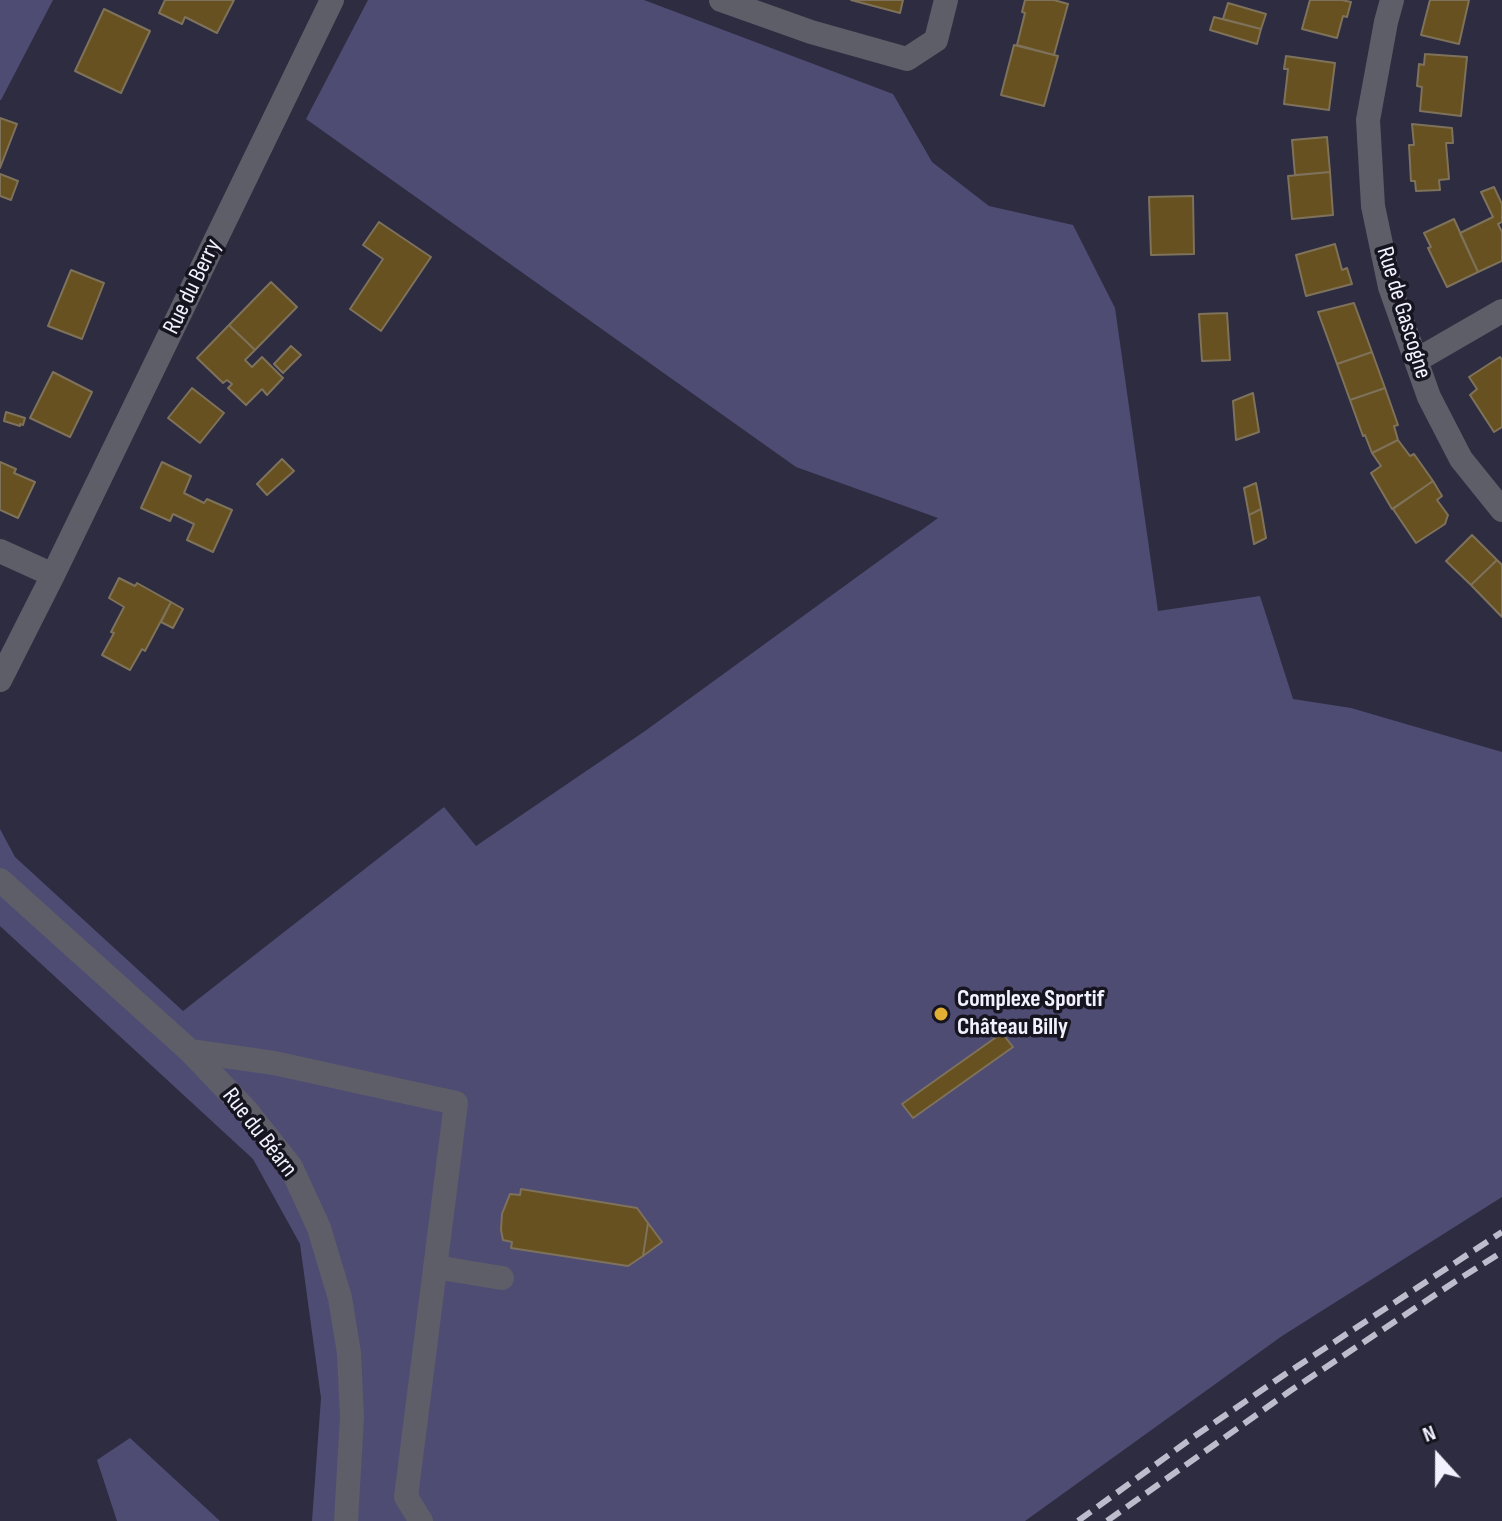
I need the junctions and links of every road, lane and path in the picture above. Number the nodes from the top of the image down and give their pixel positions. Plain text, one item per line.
1 (332, 0) edge
2 (721, 0) edge
3 (946, 0) edge
4 (1392, 0) edge
5 (1502, 311) edge
6 (1417, 360) junction
7 (1502, 510) edge
8 (0, 551) edge
9 (53, 575) junction
10 (0, 680) edge
11 (0, 880) edge
12 (190, 1051) junction
13 (435, 1267) junction
14 (502, 1278) dead end
15 (346, 1521) edge
16 (421, 1521) edge

1 - 9 street, Rue du Berry
2 - 3 street
4 - 6 street, Rue de Gascogne
5 - 6 street
6 - 7 street, Rue de Gascogne
8 - 9 street
9 - 10 street, Rue du Berry
11 - 12 street, Rue du Béarn
12 - 13 street
12 - 15 street, Rue du Béarn
13 - 14 street
13 - 16 street

